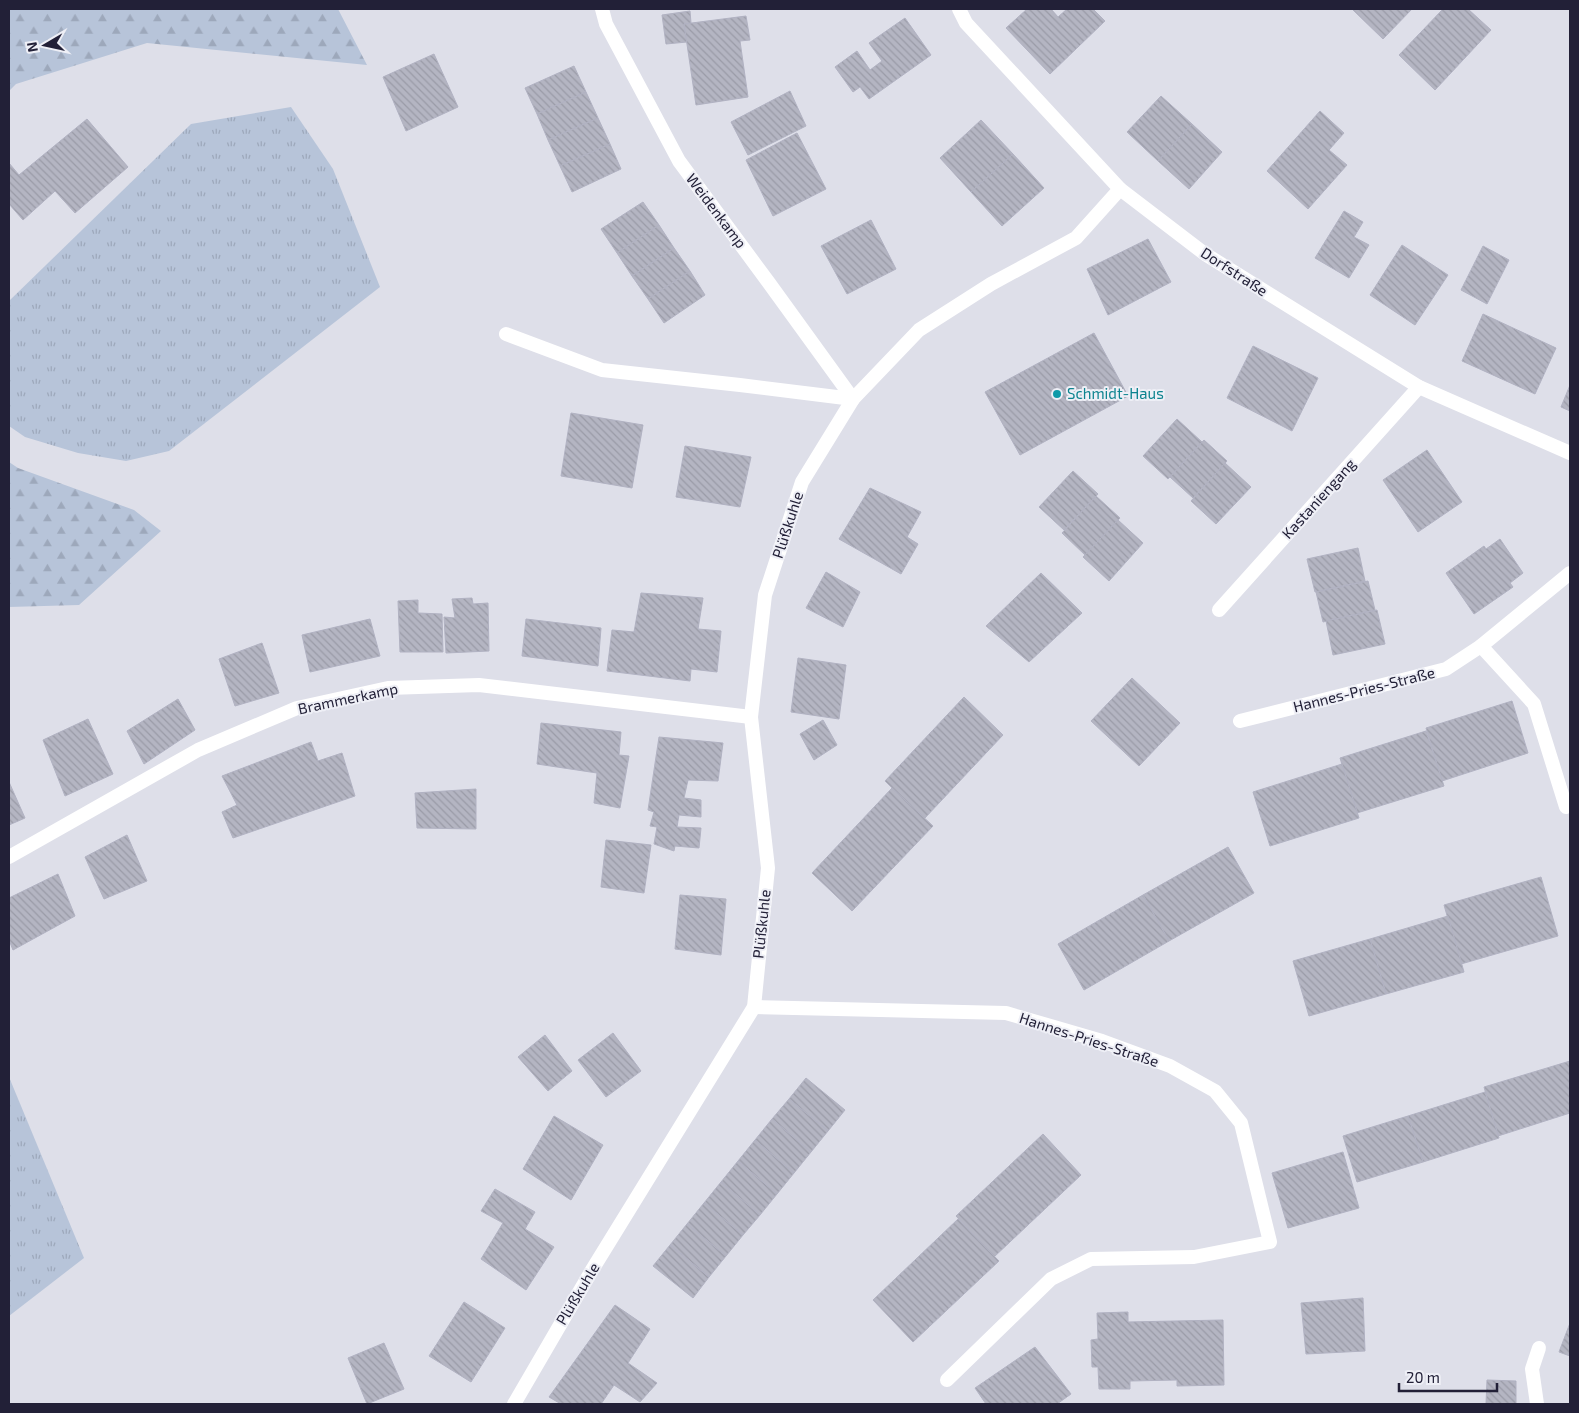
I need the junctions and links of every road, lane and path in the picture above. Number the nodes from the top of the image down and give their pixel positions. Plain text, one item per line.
1 (602, 9) edge
2 (959, 9) edge
3 (1120, 189) junction
4 (506, 334) dead end
5 (1418, 387) junction
6 (853, 399) junction
7 (1570, 453) edge
8 (1570, 573) edge
9 (1219, 610) dead end
10 (1482, 646) junction
11 (751, 717) junction
12 (1240, 721) dead end
13 (1566, 807) dead end
14 (9, 857) edge
15 (754, 1007) junction
16 (1539, 1348) dead end
17 (947, 1380) dead end
18 (514, 1404) edge
19 (1537, 1404) edge

1 - 6 street, Weidenkamp
2 - 3 street, Dorfstraße
3 - 5 street, Dorfstraße
3 - 6 street, Plüßkuhle
4 - 6 street
5 - 7 street, Dorfstraße
5 - 9 street, Kastaniengang
6 - 11 street, Plüßkuhle
8 - 10 street, Hannes-Pries-Straße
10 - 12 street, Hannes-Pries-Straße
10 - 13 street
11 - 14 street, Brammerkamp
11 - 15 street, Plüßkuhle
15 - 17 street, Hannes-Pries-Straße
15 - 18 street, Plüßkuhle
16 - 19 street

